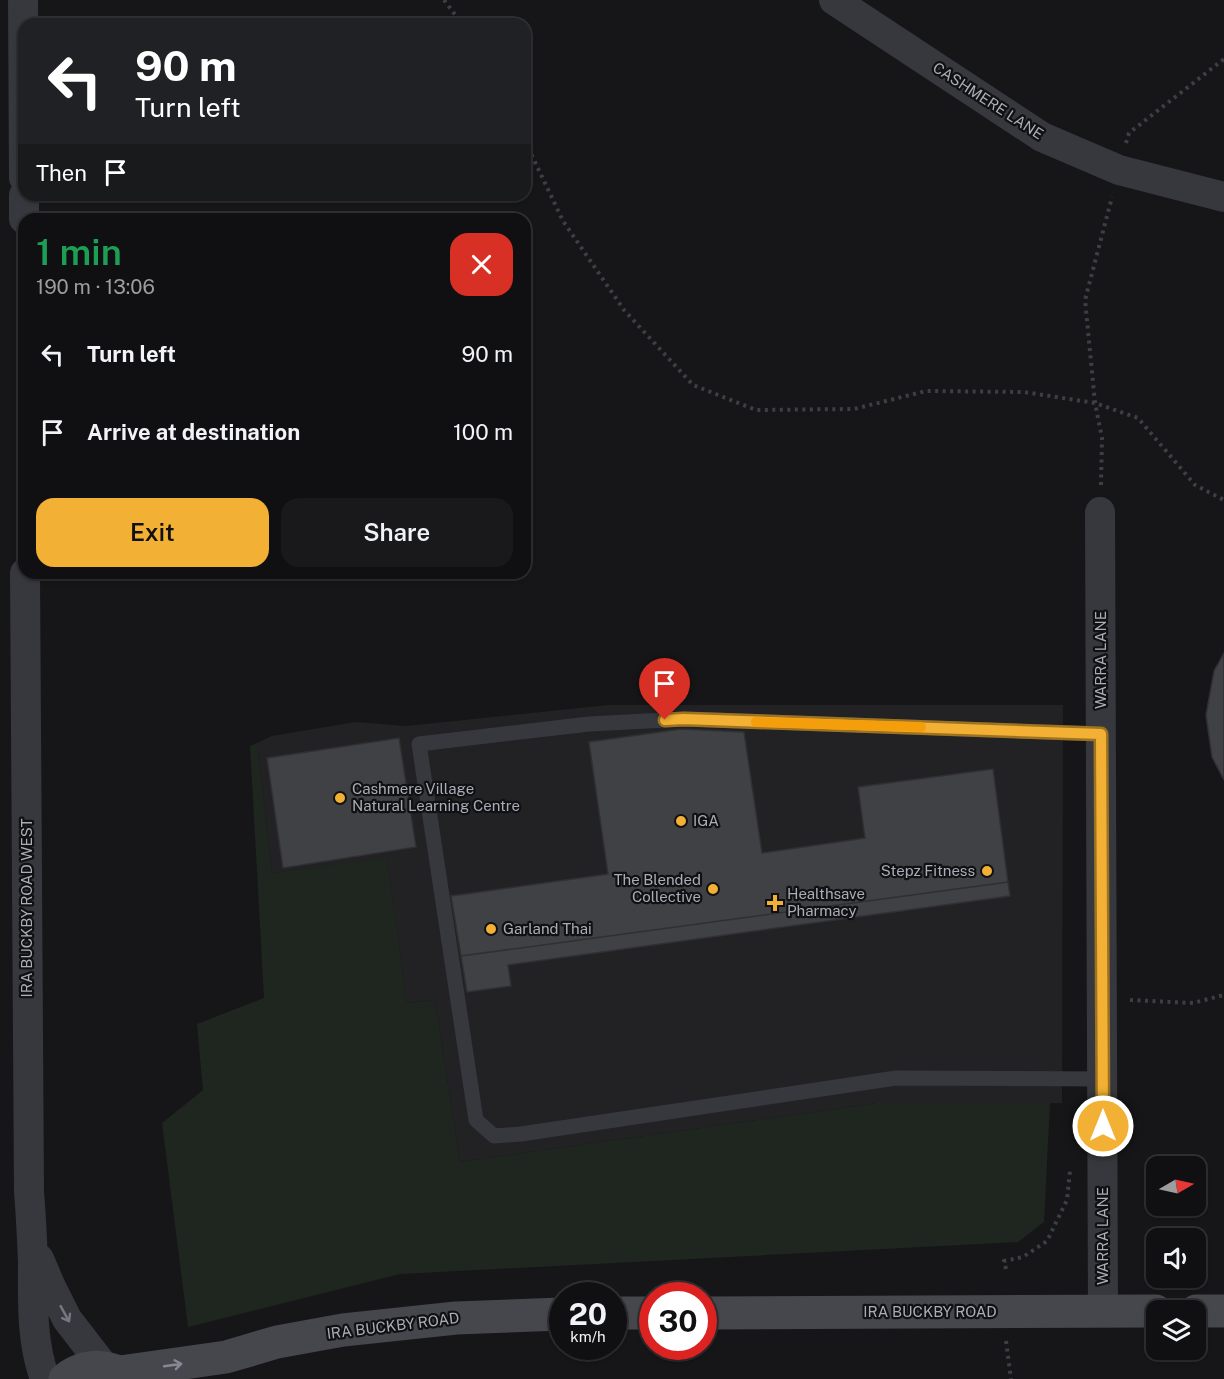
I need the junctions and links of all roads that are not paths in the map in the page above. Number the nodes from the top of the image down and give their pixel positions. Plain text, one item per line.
1 (23, 0) edge
2 (834, 0) edge
3 (23, 18) edge
4 (1224, 197) edge
5 (1100, 512) road end
6 (25, 579) edge
7 (1101, 734) junction
8 (1102, 1079) junction
9 (33, 1242) junction
10 (1146, 1311) edge
11 (1206, 1311) edge
12 (1224, 1311) edge
13 (1103, 1312) junction
14 (717, 1313) edge
15 (549, 1314) edge
16 (226, 1357) junction
17 (118, 1372) edge
18 (45, 1379) edge
19 (65, 1379) edge
20 (198, 1379) edge

1 - 3 street
2 - 4 street, CASHMERE LANE
5 - 7 street, WARRA LANE
6 - 9 street, IRA BUCKBY ROAD WEST
7 - 8 street, WARRA LANE
7 - 8 lane
8 - 13 street, WARRA LANE
9 -> 17 street, IRA BUCKBY ROAD WEST
9 - 18 street, IRA BUCKBY ROAD WEST
10 - 13 street, IRA BUCKBY ROAD
11 - 12 street
13 - 14 street, IRA BUCKBY ROAD
15 - 16 street, IRA BUCKBY ROAD
17 -> 16 street, IRA BUCKBY ROAD
16 - 20 street, IRA BUCKBY ROAD
17 - 19 street, IRA BUCKBY ROAD

